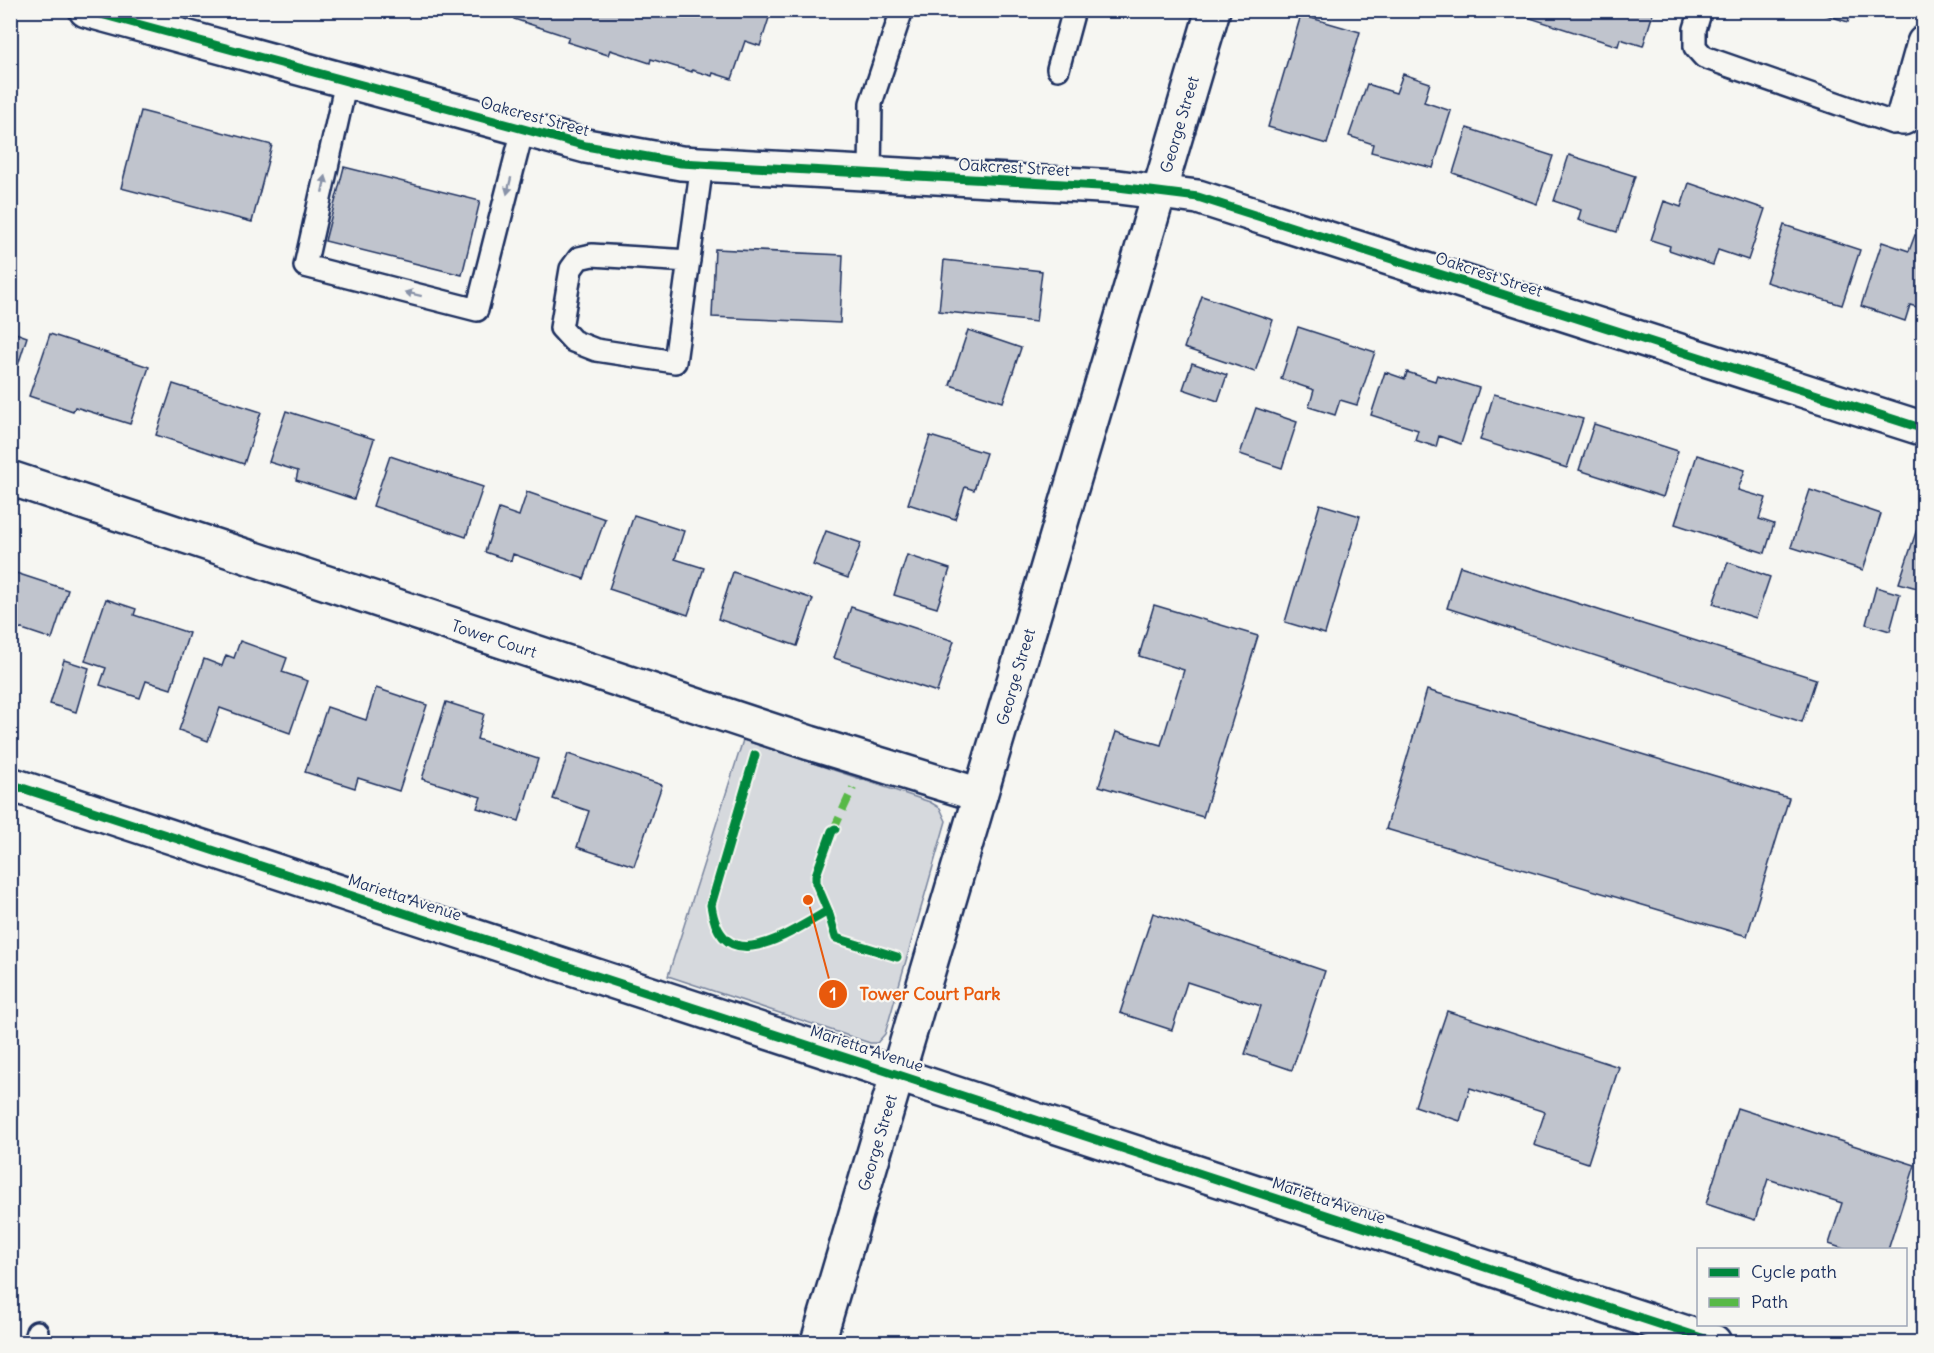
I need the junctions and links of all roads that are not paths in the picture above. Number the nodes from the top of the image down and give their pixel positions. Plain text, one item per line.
1 (86, 10) edge
2 (902, 10) edge
3 (1074, 10) edge
4 (1213, 10) edge
5 (1698, 20) edge
6 (1923, 43) edge
7 (1058, 69) dead end
8 (346, 82) junction
9 (1903, 118) joint
10 (523, 129) junction
11 (702, 164) junction
12 (870, 174) junction
13 (1160, 192) junction
14 (689, 261) junction
15 (1923, 429) edge
16 (10, 478) edge
17 (10, 784) edge
18 (980, 795) junction
19 (898, 1074) junction
20 (818, 1342) edge
21 (1714, 1342) edge

1 - 8 street, Oakcrest Street
2 - 12 lane
3 - 7 lane
4 - 13 street, George Street
5 - 9 lane
6 - 9 street
8 - 10 street, Oakcrest Street
10 -> 8 lane
10 - 11 street, Oakcrest Street
11 - 12 street, Oakcrest Street
11 - 14 lane
12 - 13 street, Oakcrest Street
13 - 15 street, Oakcrest Street
13 - 18 street, George Street
14 - 14 lane
16 - 18 street, Tower Court
17 - 19 street, Marietta Avenue
18 - 19 street, George Street
19 - 20 street, George Street
19 - 21 street, Marietta Avenue

